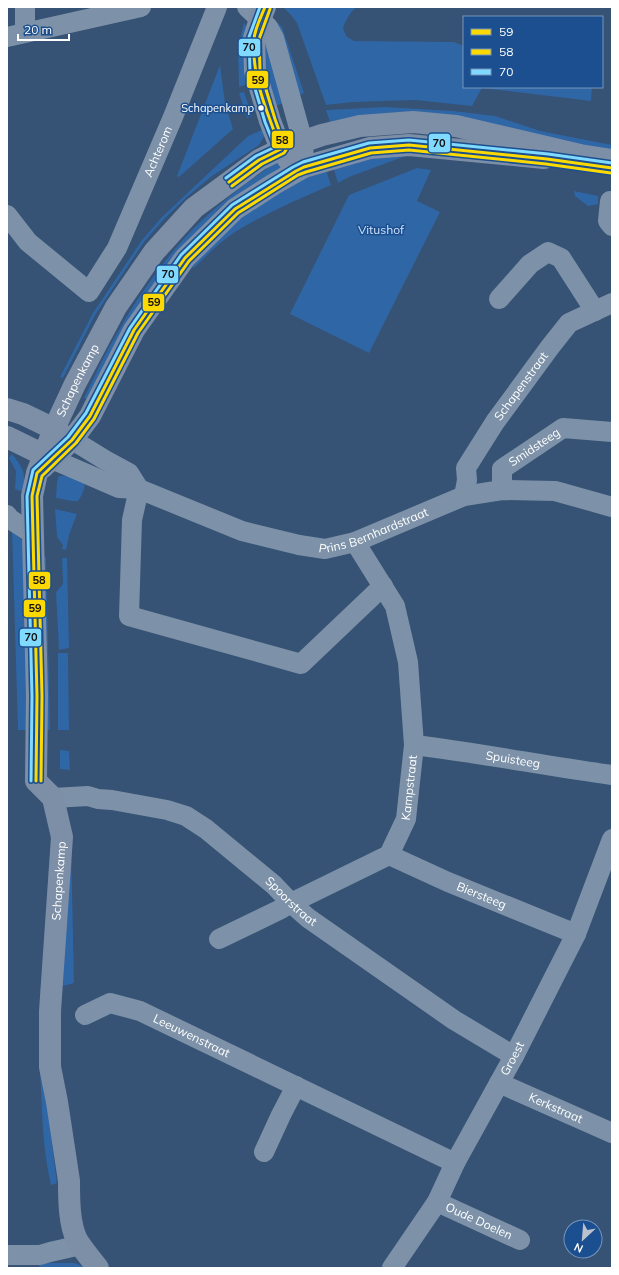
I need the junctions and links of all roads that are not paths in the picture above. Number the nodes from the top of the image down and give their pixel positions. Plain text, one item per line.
1 (25, 7) edge
2 (141, 7) edge
3 (217, 7) edge
4 (257, 11) edge
5 (16, 35) edge
6 (303, 142) junction
7 (281, 149) junction
8 (612, 160) edge
9 (612, 168) edge
10 (300, 169) junction
11 (610, 201) dead end
12 (7, 215) edge
13 (605, 221) edge
14 (499, 299) dead end
15 (604, 307) edge
16 (7, 409) edge
17 (54, 429) junction
18 (612, 432) edge
19 (7, 437) edge
20 (72, 440) junction
21 (44, 463) junction
22 (139, 489) junction
23 (502, 490) junction
24 (464, 496) junction
25 (612, 507) edge
26 (7, 515) edge
27 (33, 534) junction
28 (355, 542) junction
29 (383, 586) junction
30 (414, 745) junction
31 (612, 775) edge
32 (53, 798) junction
33 (612, 839) edge
34 (389, 855) junction
35 (291, 903) junction
36 (576, 934) junction
37 (220, 939) dead end
38 (85, 1015) dead end
39 (514, 1056) junction
40 (499, 1083) junction
41 (296, 1086) junction
42 (612, 1133) edge
43 (264, 1152) dead end
44 (455, 1163) junction
45 (436, 1202) junction
46 (520, 1240) dead end
47 (81, 1245) junction
48 (7, 1255) edge
49 (98, 1268) edge
50 (392, 1268) edge

1 - 5 street
2 - 5 street
3 - 12 street, Achterom
4 - 6 street
4 - 7 main road
6 - 7 main road, Schapenkamp
6 - 8 main road, Schapenkamp
6 - 10 street
7 - 10 main road
7 - 17 main road, Schapenkamp
9 - 10 main road, Schapenkamp
10 - 20 main road, Schapenkamp
11 - 13 street
14 - 15 street
15 - 24 street, Schapenstraat
16 - 17 main road
17 - 20 street
17 - 21 main road, Schapenkamp
18 - 23 street, Smidsteeg
19 - 21 main road
20 - 21 main road, Schapenkamp
20 - 22 street
21 - 22 street, Prins Bernhardstraat
21 - 27 main road, Schapenkamp
22 - 28 street, Prins Bernhardstraat
22 - 29 street
23 - 24 street, Prins Bernhardstraat
23 - 25 street, Prins Bernhardstraat
24 - 28 street, Prins Bernhardstraat
26 - 27 street
27 - 32 main road, Schapenkamp
28 - 29 street, Kampstraat
29 - 30 street, Kampstraat
30 - 31 street, Spuisteeg
30 - 34 street, Kampstraat
32 - 35 street, Spoorstraat
32 - 47 main road, Schapenkamp
33 - 36 street, Groest
34 - 35 street
34 - 36 street, Biersteeg
35 - 37 street
35 - 39 street, Spoorstraat
36 - 39 street, Groest
38 - 41 street, Leeuwenstraat
39 - 40 street, Groest
40 - 42 street, Kerkstraat
40 - 44 street, Groest
41 - 43 street
41 - 44 street, Leeuwenstraat
44 - 45 street, Groest
45 - 46 street, Oude Doelen
45 - 50 street, Groest
47 - 48 street
47 - 49 main road, Schapenkamp

